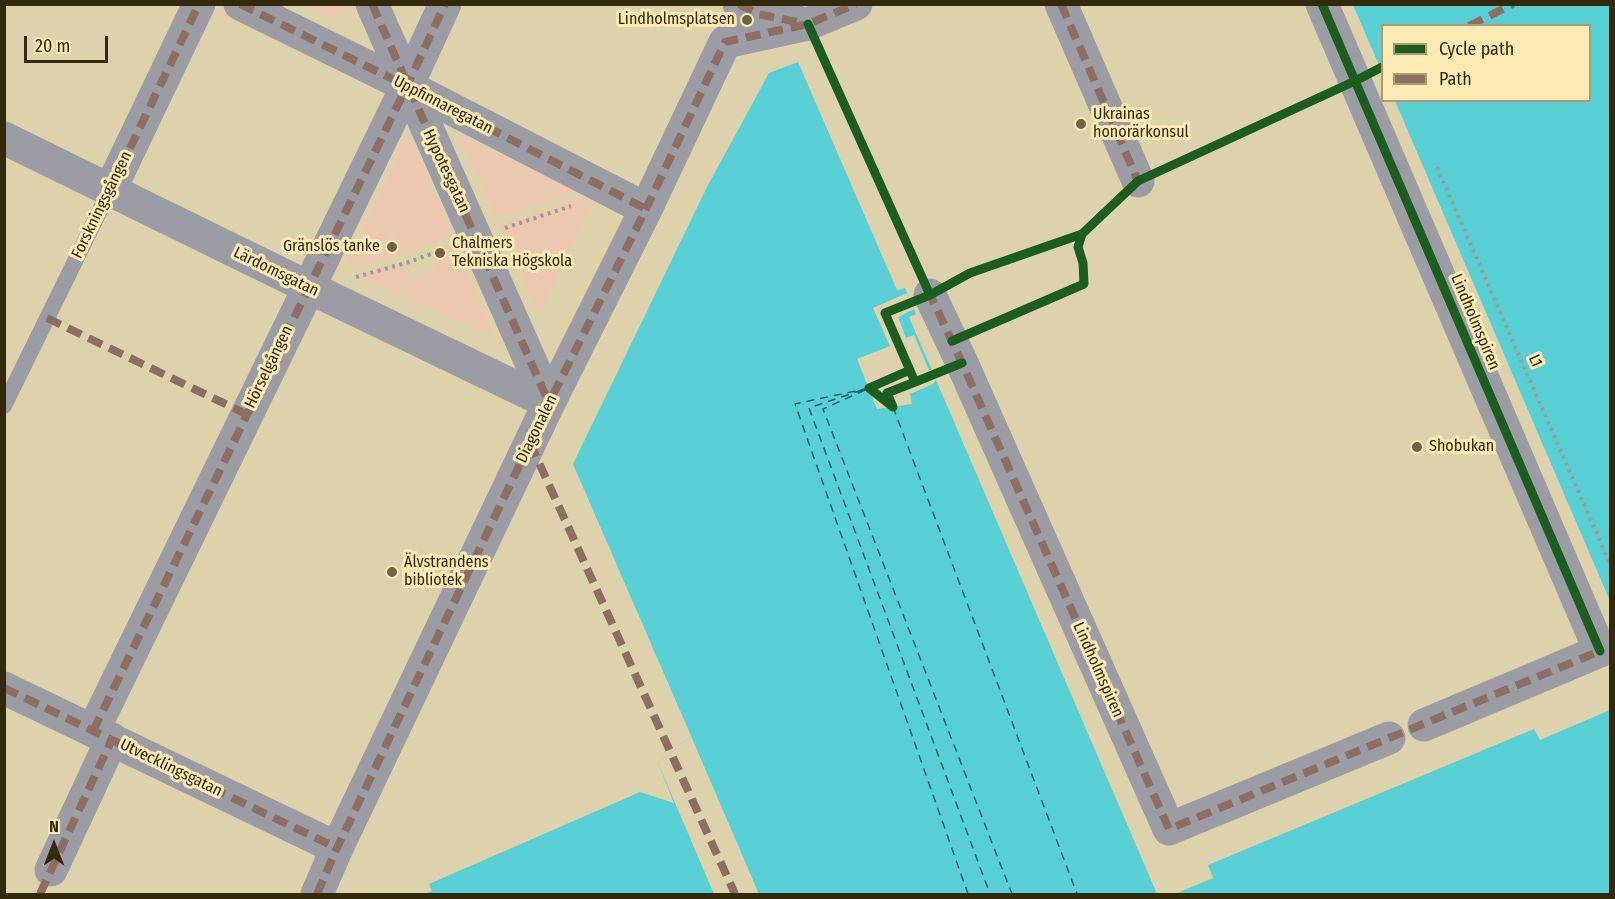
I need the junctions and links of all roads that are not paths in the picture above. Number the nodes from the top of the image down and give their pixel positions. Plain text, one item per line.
1 (199, 4) edge
2 (240, 4) edge
3 (372, 4) edge
4 (445, 4) edge
5 (739, 4) edge
6 (856, 4) edge
7 (1061, 4) edge
8 (1322, 4) edge
9 (808, 24) junction
10 (407, 86) junction
11 (4, 138) edge
12 (1138, 181) dead end
13 (110, 190) junction
14 (646, 208) junction
15 (308, 287) junction
16 (930, 295) dead end
17 (549, 403) junction
18 (4, 406) edge
19 (4, 688) edge
20 (1424, 725) dead end
21 (102, 735) junction
22 (1389, 738) dead end
23 (337, 848) junction
24 (47, 880) edge
25 (317, 894) edge

1 - 13 street, Forskningsgången
2 - 10 street, Uppfinnaregatan
3 - 10 street, Hypotesgatan
4 - 10 street, Hörselgången
5 - 9 street
6 - 9 street
7 - 12 street
8 - 20 street, Lindholmspiren
9 - 14 street, Diagonalen
10 - 14 street, Uppfinnaregatan
10 - 15 street, Hörselgången
10 - 17 street, Hypotesgatan
11 - 13 street, Lärdomsgatan
13 - 15 street, Lärdomsgatan
13 - 18 lane, Forskningsgången
14 - 17 street, Diagonalen
15 - 17 street, Lärdomsgatan
15 - 21 street, Hörselgången
16 - 22 street, Lindholmspiren
17 - 23 street, Diagonalen
19 - 21 street, Utvecklingsgatan
21 - 23 street, Utvecklingsgatan
21 - 24 street, Hörselgången
23 - 25 street, Diagonalen

